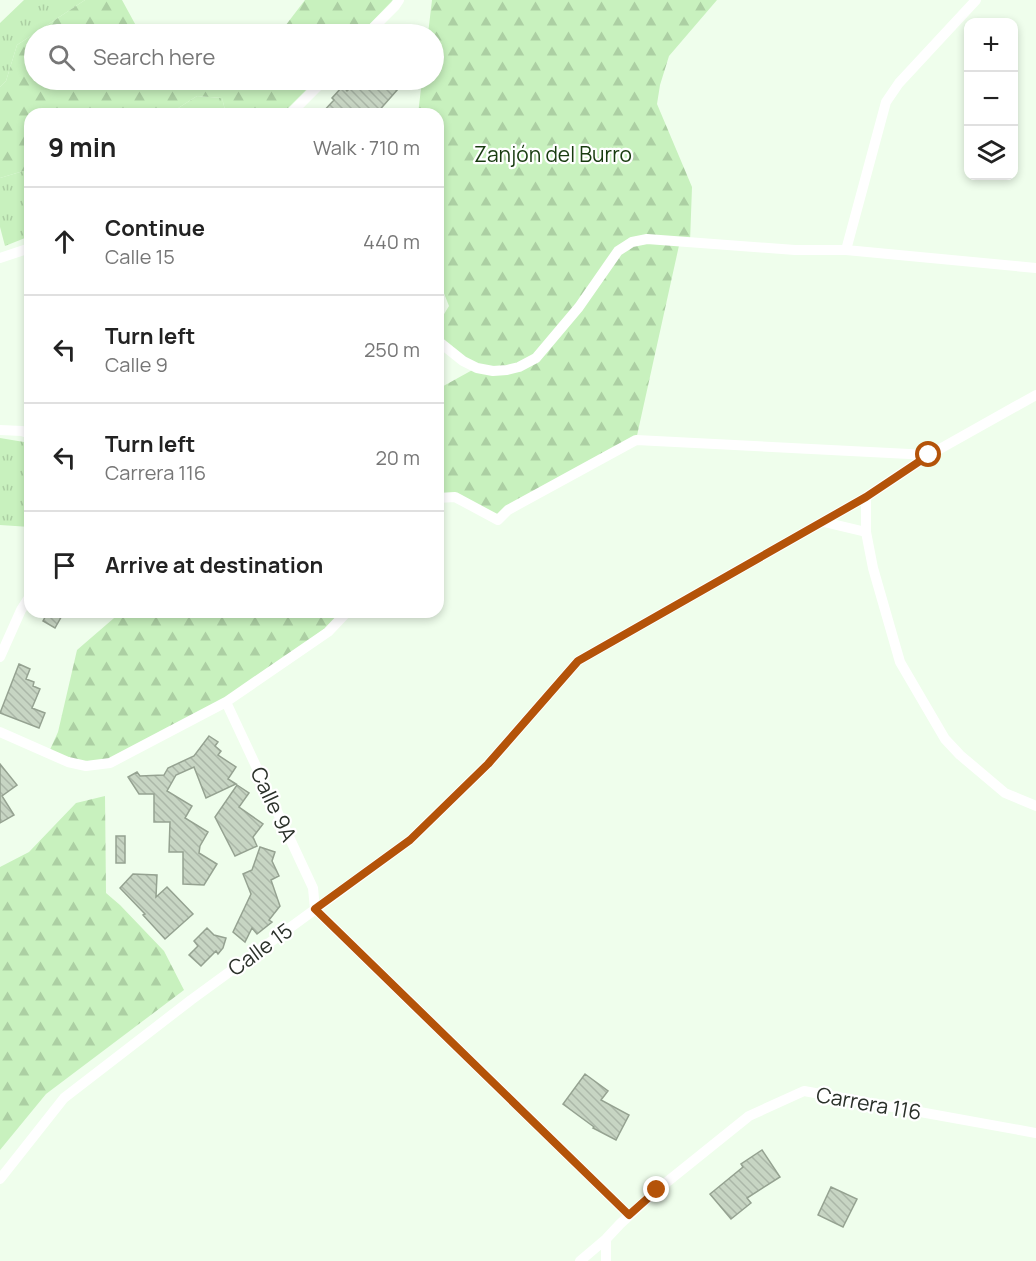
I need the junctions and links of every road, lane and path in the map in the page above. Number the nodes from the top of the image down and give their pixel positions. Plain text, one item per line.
1 (399, 0) edge
2 (976, 0) edge
3 (378, 24) edge
4 (314, 90) edge
5 (296, 108) edge
6 (24, 250) edge
7 (846, 250) junction
8 (0, 258) edge
9 (1036, 268) edge
10 (444, 346) edge
11 (1036, 394) edge
12 (0, 430) edge
13 (24, 432) edge
14 (929, 455) junction
15 (866, 497) junction
16 (444, 498) edge
17 (824, 522) junction
18 (866, 532) junction
19 (24, 605) edge
20 (341, 618) edge
21 (0, 657) edge
22 (226, 702) junction
23 (0, 732) edge
24 (1036, 806) edge
25 (315, 909) junction
26 (1036, 1133) edge
27 (0, 1179) edge
28 (629, 1215) junction
29 (606, 1239) junction
30 (580, 1261) edge
31 (606, 1261) edge

1 - 3 street
2 - 7 street
4 - 5 street
6 - 8 street
7 - 9 street
7 - 10 street
11 - 14 street, Calle 15
12 - 13 street
14 - 15 street, Calle 15
14 - 16 street
15 - 17 street, Calle 15
15 - 18 street
17 - 18 street
17 - 25 street, Calle 15
18 - 24 street
19 - 21 street
20 - 22 street
22 - 23 street
22 - 25 street, Calle 9A
25 - 27 street, Calle 15
25 - 28 street
26 - 28 street, Carrera 116
28 - 29 street, Carrera 116
29 - 30 street, Carrera 116
29 - 31 street

